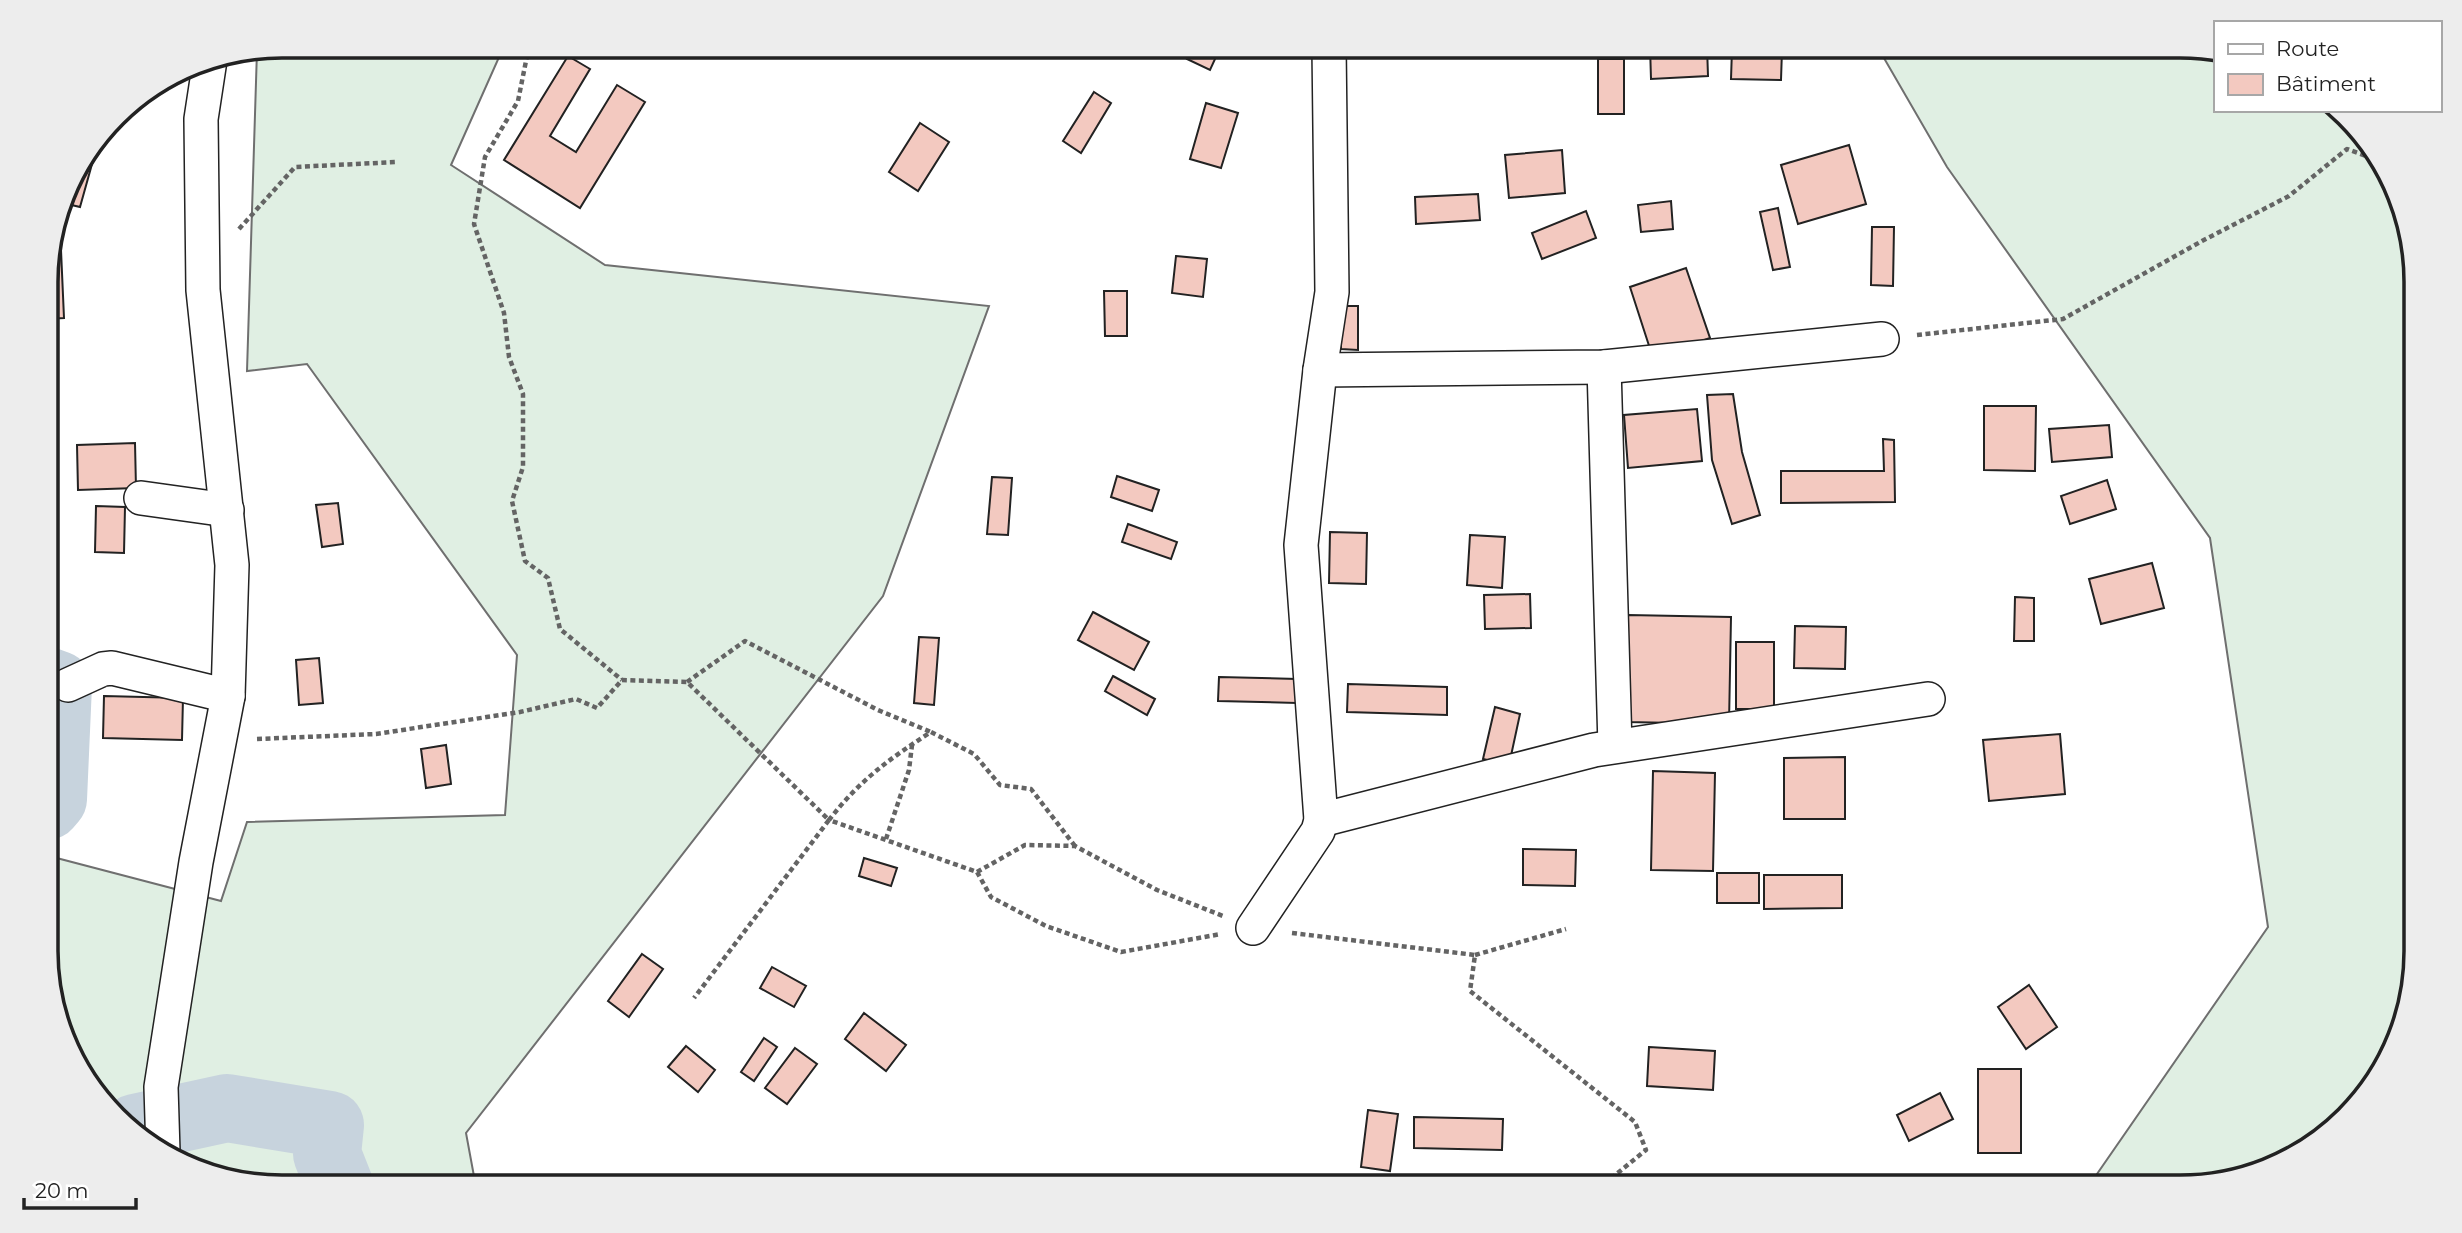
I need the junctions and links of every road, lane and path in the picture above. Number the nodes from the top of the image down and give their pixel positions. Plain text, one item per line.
1 (527, 58) edge
2 (1329, 58) edge
3 (208, 70) edge
4 (2365, 155) edge
5 (396, 162) dead end
6 (235, 235) dead end
7 (1882, 339) joint
8 (1604, 367) junction
9 (1320, 370) junction
10 (141, 498) dead end
11 (227, 510) junction
12 (622, 680) junction
13 (687, 682) junction
14 (68, 685) dead end
15 (229, 696) junction
16 (1927, 699) dead end
17 (931, 732) junction
18 (221, 735) junction
19 (912, 744) junction
20 (1615, 746) junction
21 (829, 820) junction
22 (1321, 820) junction
23 (886, 839) junction
24 (1075, 846) junction
25 (977, 872) junction
26 (1253, 928) junction
27 (1566, 929) dead end
28 (1475, 955) junction
29 (694, 998) dead end
30 (163, 1141) edge
31 (1615, 1175) edge

1 - 12 path
2 - 9 street
3 - 11 street
4 - 7 path
5 - 6 path
7 - 8 street
8 - 9 street
8 - 20 street
9 - 22 street
10 - 11 street
11 - 15 street
12 - 13 path
12 - 18 path
13 - 17 path
13 - 21 path
14 - 15 street
15 - 18 street
16 - 20 street
17 - 19 path
17 - 24 path
18 - 30 street
19 - 21 path
19 - 23 path
20 - 22 street
21 - 23 path
21 - 29 path
22 - 26 street
23 - 25 path
24 - 25 path
24 - 26 path
25 - 26 path
26 - 28 path
27 - 28 path
28 - 31 path

